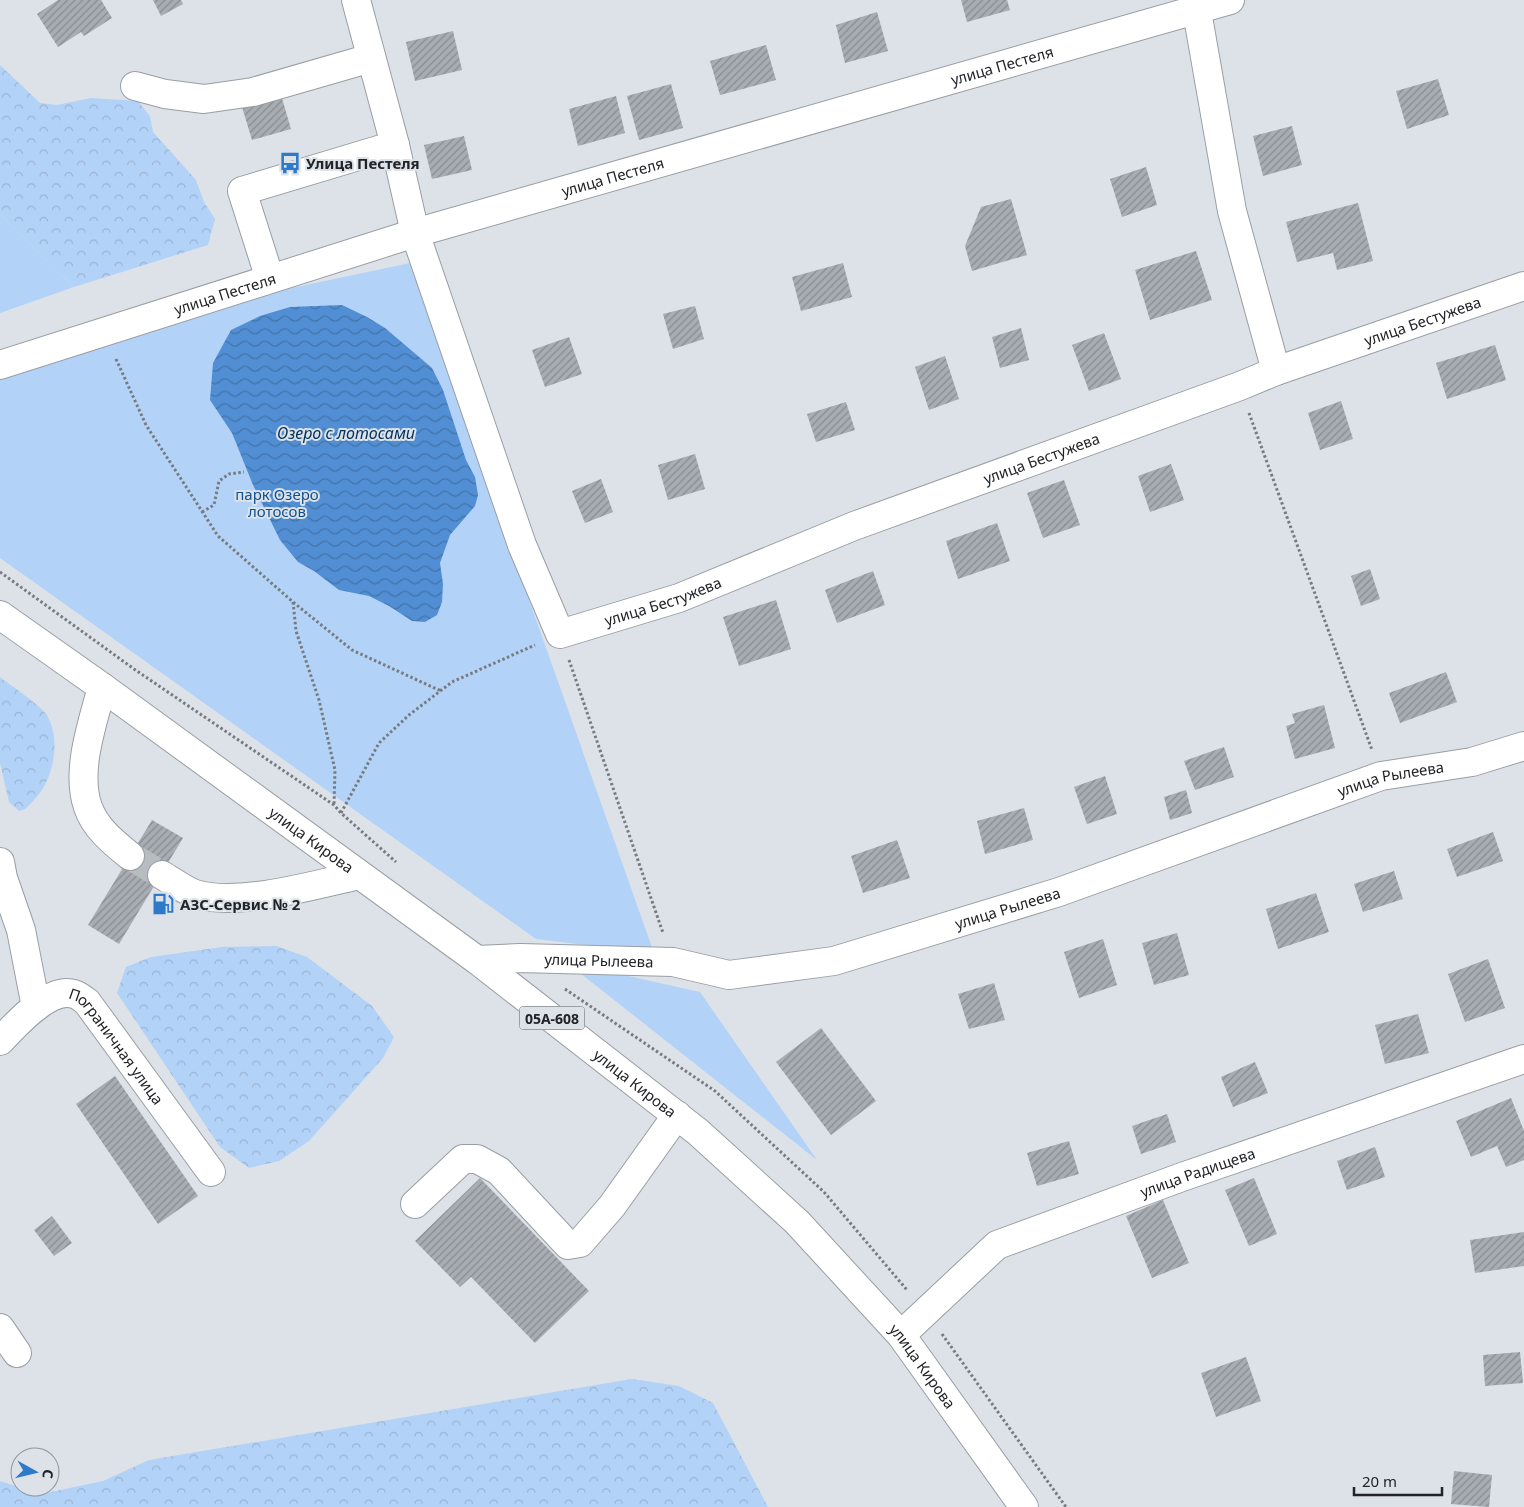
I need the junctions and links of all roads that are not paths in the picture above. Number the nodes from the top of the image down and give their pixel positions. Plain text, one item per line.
1 (356, 0) edge
2 (1230, 0) edge
3 (1196, 5) edge
4 (371, 58) junction
5 (135, 86) dead end
6 (395, 146) junction
7 (416, 233) junction
8 (270, 279) junction
9 (1524, 286) edge
10 (0, 365) edge
11 (1276, 371) junction
12 (0, 615) edge
13 (102, 686) junction
14 (1524, 746) edge
15 (130, 856) tunnel mouth
16 (0, 862) edge
17 (162, 874) tunnel mouth
18 (359, 875) junction
19 (477, 960) junction
20 (36, 1007) junction
21 (0, 1041) edge
22 (1524, 1059) edge
23 (677, 1115) junction
24 (212, 1172) dead end
25 (415, 1204) dead end
26 (0, 1328) edge
27 (901, 1335) junction
28 (17, 1353) dead end
29 (1024, 1507) edge

1 - 4 street
2 - 3 street, улица Пестеля
3 - 7 street, улица Пестеля
3 - 11 street
4 - 5 street
4 - 6 street
6 - 7 street
6 - 8 street
7 - 8 street, улица Пестеля
7 - 11 street, улица Бестужева
8 - 10 street, улица Пестеля
9 - 11 street, улица Бестужева
12 - 13 street, улица Кирова / 05А-608
13 - 15 street
13 - 18 street, улица Кирова / 05А-608
14 - 19 street, улица Рылеева
16 - 20 street
17 - 18 street
18 - 19 street, улица Кирова / 05А-608
19 - 23 street, улица Кирова / 05А-608
20 - 21 street, Пограничная улица
20 - 24 street, Пограничная улица
22 - 27 street, улица Радищева
23 - 25 street
23 - 27 street, улица Кирова / 05А-608
26 - 28 street
27 - 29 street, улица Кирова / 05А-608

